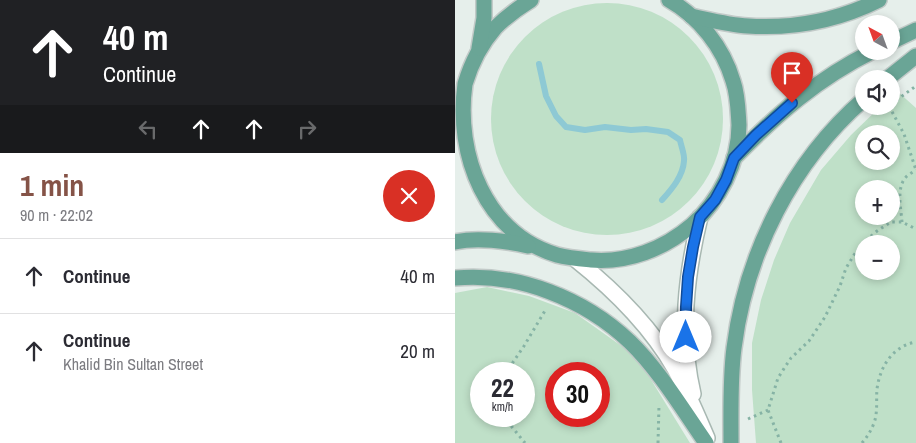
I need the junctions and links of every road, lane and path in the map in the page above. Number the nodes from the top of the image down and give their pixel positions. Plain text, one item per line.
1 (484, 0) edge
2 (531, 0) edge
3 (669, 0) edge
4 (879, 0) edge
5 (691, 16) junction
6 (916, 30) edge
7 (900, 38) edge
8 (479, 51) junction
9 (916, 56) edge
10 (857, 60) edge
11 (898, 70) edge
12 (916, 86) edge
13 (900, 97) edge
14 (458, 100) edge
15 (855, 107) edge
16 (894, 115) edge
17 (734, 158) junction
18 (916, 170) edge
19 (700, 217) junction
20 (901, 222) junction
21 (916, 229) edge
22 (455, 242) edge
23 (540, 248) junction
24 (575, 259) junction
25 (455, 278) edge
26 (554, 294) junction
27 (916, 342) edge
28 (513, 362) edge
29 (669, 390) junction
30 (697, 415) junction
31 (512, 427) edge
32 (525, 443) edge
33 (658, 443) edge
34 (707, 443) edge
35 (731, 443) edge
36 (781, 443) edge
37 (862, 443) edge

1 - 8 main road
2 - 8 main road
3 - 5 main road
4 - 5 main road
5 - 17 main road
6 - 7 main road
8 - 14 main road
9 - 11 main road
10 - 17 main road
12 - 13 path
14 - 23 main road
15 - 35 main road
16 - 18 path
17 - 19 main road
18 - 20 path
19 - 24 main road
19 - 30 street
20 - 21 path
20 - 36 path
22 - 23 main road
23 - 24 main road
24 - 30 street
25 - 26 main road
26 - 28 path
26 - 29 main road
27 - 37 path
29 - 33 path
29 - 34 main road
30 - 34 street
31 - 32 path

